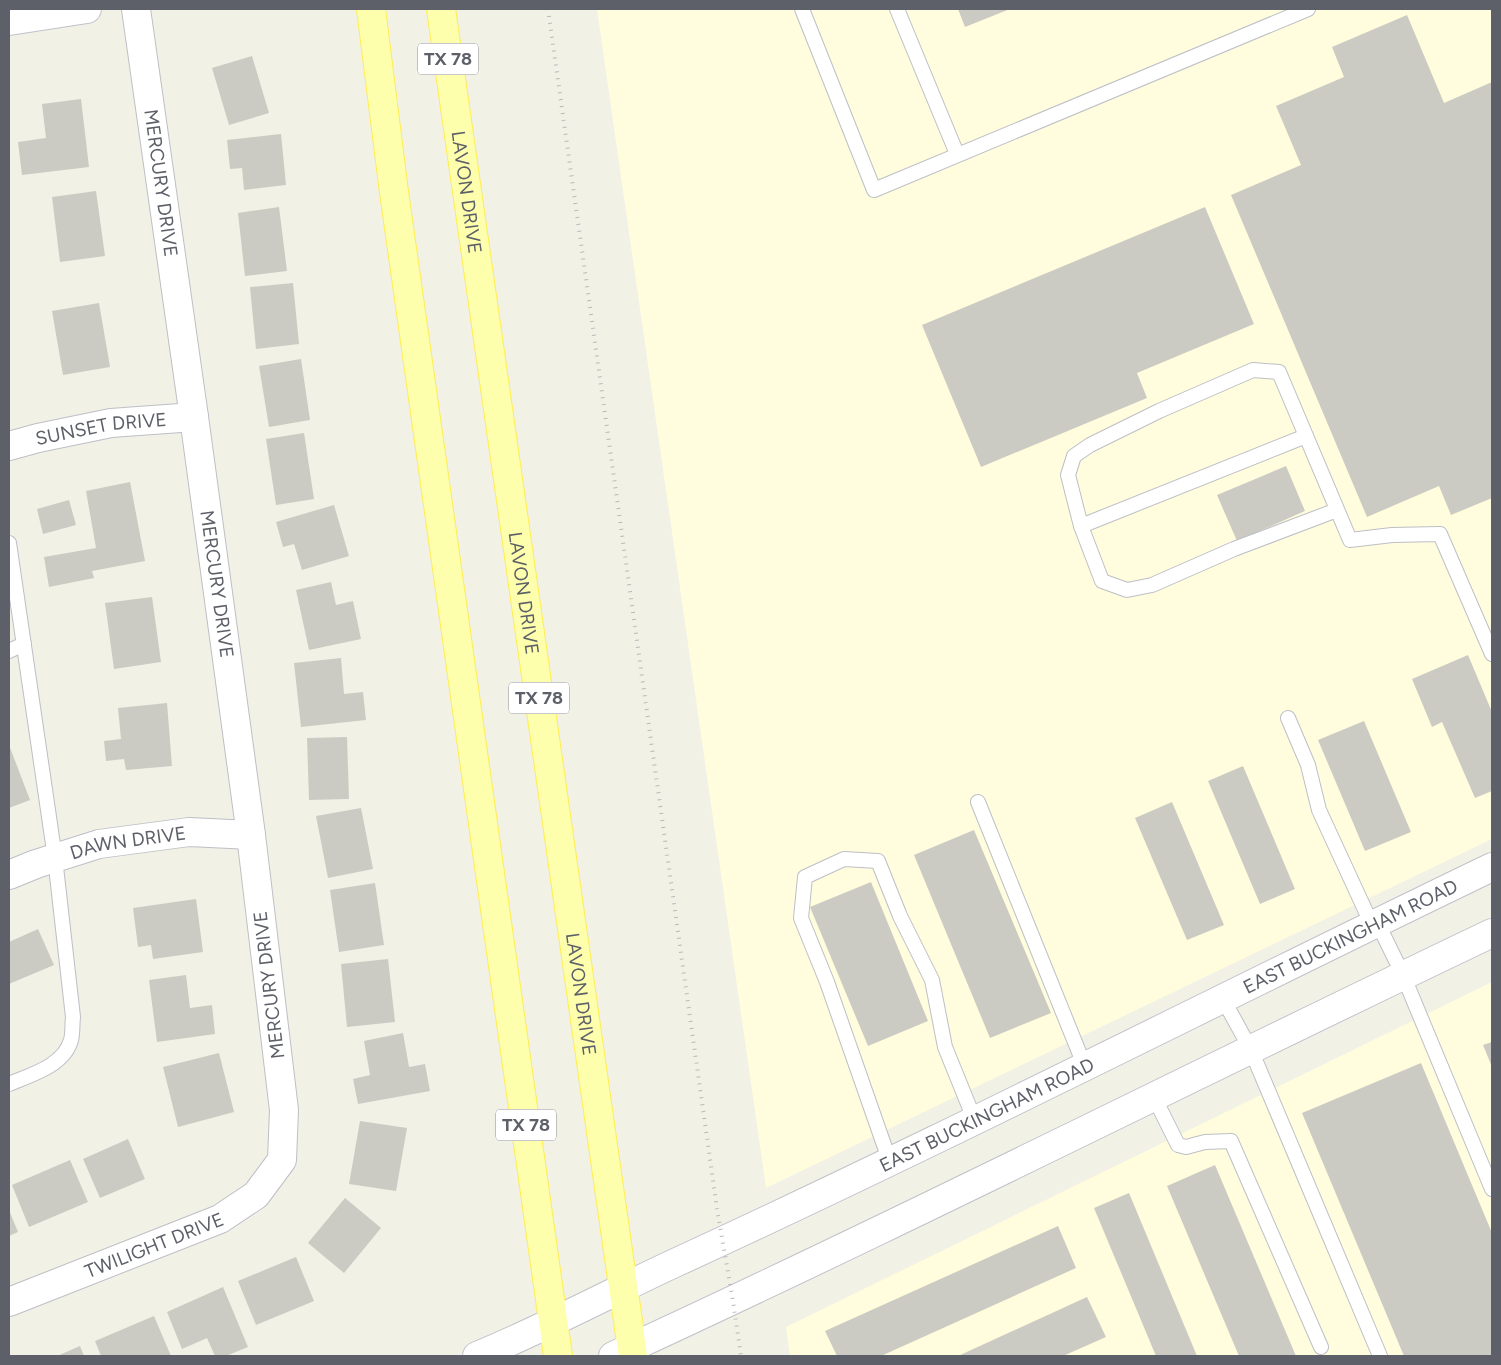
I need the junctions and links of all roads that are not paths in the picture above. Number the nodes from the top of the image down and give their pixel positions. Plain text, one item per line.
1 (87, 9) edge
2 (136, 9) edge
3 (371, 9) edge
4 (441, 9) edge
5 (802, 9) edge
6 (897, 9) edge
7 (1308, 9) edge
8 (9, 21) edge
9 (957, 154) junction
10 (194, 417) junction
11 (1306, 436) junction
12 (9, 446) edge
13 (1337, 510) junction
14 (1081, 526) junction
15 (9, 543) edge
16 (24, 644) junction
17 (9, 650) edge
18 (1492, 654) edge
19 (1288, 718) dead end
20 (978, 802) dead end
21 (251, 835) junction
22 (55, 858) junction
23 (1492, 867) edge
24 (9, 875) edge
25 (1375, 924) junction
26 (1492, 933) edge
27 (1403, 975) junction
28 (1223, 1000) junction
29 (1251, 1050) junction
30 (1085, 1067) junction
31 (9, 1084) edge
32 (1154, 1097) junction
33 (975, 1121) junction
34 (282, 1160) joint
35 (890, 1162) junction
36 (1492, 1189) edge
37 (623, 1287) junction
38 (9, 1302) edge
39 (554, 1322) junction
40 (1321, 1347) dead end
41 (626, 1353) edge
42 (477, 1356) edge
43 (558, 1356) edge
44 (1380, 1356) edge

1 - 8 main road
2 - 10 main road, MERCURY DRIVE
3 - 39 main road, TX 78
4 - 37 main road, LAVON DRIVE / TX 78
5 - 9 lane
6 - 9 lane
7 - 9 lane
10 - 12 main road, SUNSET DRIVE
10 - 21 main road, MERCURY DRIVE
11 - 13 lane
11 - 14 lane
11 - 14 lane
13 - 14 lane
13 - 18 lane
15 - 16 lane
16 - 17 lane
16 - 22 lane
19 - 25 lane
20 - 30 lane
21 - 22 main road, DAWN DRIVE
21 - 34 main road, MERCURY DRIVE
22 - 24 main road, DAWN DRIVE
22 - 31 lane
23 - 25 main road, EAST BUCKINGHAM ROAD
25 - 27 lane
25 - 28 main road, EAST BUCKINGHAM ROAD
26 - 27 main road
27 - 29 main road
27 - 36 lane
28 - 29 lane
28 - 30 main road, EAST BUCKINGHAM ROAD
29 - 32 main road
29 - 44 lane
30 - 33 main road, EAST BUCKINGHAM ROAD
32 - 40 lane
32 - 41 main road
33 - 35 main road, EAST BUCKINGHAM ROAD
33 - 35 lane
34 - 38 main road, TWILIGHT DRIVE
35 - 37 main road, EAST BUCKINGHAM ROAD
37 - 39 main road, EAST BUCKINGHAM ROAD
37 - 41 main road, LAVON DRIVE / TX 78
39 - 42 main road, EAST BUCKINGHAM ROAD
39 - 43 main road, TX 78

